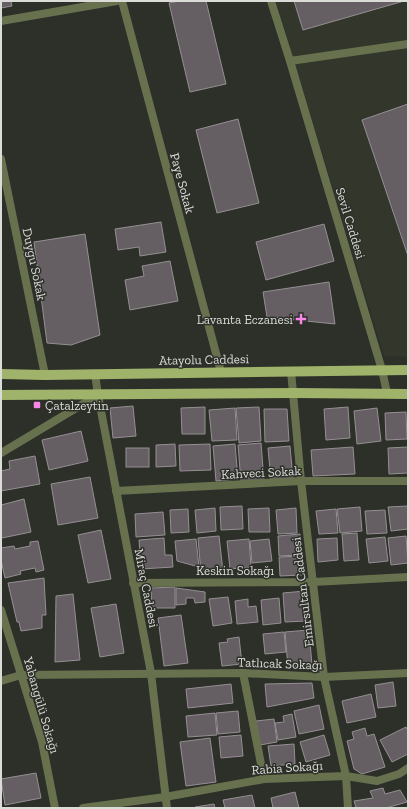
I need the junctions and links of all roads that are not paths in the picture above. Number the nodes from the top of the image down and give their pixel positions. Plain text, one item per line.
1 (117, 1) edge
2 (122, 1) edge
3 (271, 1) edge
4 (1, 21) edge
5 (408, 44) edge
6 (290, 61) junction
7 (1, 159) edge
8 (382, 370) junction
9 (408, 370) edge
10 (292, 371) junction
11 (221, 372) junction
12 (1, 374) edge
13 (95, 374) junction
14 (45, 375) junction
15 (294, 393) junction
16 (387, 393) junction
17 (408, 394) edge
18 (1, 395) edge
19 (98, 395) junction
20 (1, 453) edge
21 (301, 481) junction
22 (408, 481) edge
23 (116, 491) junction
24 (408, 578) edge
25 (313, 582) junction
26 (133, 583) junction
27 (1, 610) edge
28 (243, 673) junction
29 (408, 673) edge
30 (151, 674) junction
31 (21, 675) junction
32 (324, 677) junction
33 (1, 681) edge
34 (408, 768) edge
35 (346, 776) junction
36 (264, 779) junction
37 (165, 797) junction
38 (55, 808) edge
39 (83, 808) edge
40 (167, 808) edge
41 (348, 808) edge

1 - 4 street
2 - 11 street, Paye Sokak
3 - 6 street, Sevil Caddesi
5 - 6 street
6 - 8 street, Sevil Caddesi
7 - 14 street, Duygu Sokak
8 - 9 main road, Atayolu Caddesi
8 - 10 main road, Atayolu Caddesi
8 - 16 street, Sevil Caddesi
10 - 11 main road, Atayolu Caddesi
10 - 15 street, Emirsultan Caddesi
11 - 13 main road, Atayolu Caddesi
12 - 14 main road, Atayolu Caddesi
13 - 14 main road, Atayolu Caddesi
13 - 19 street, Miraç Caddesi
15 - 16 main road
15 - 19 main road
15 - 21 street, Emirsultan Caddesi
16 - 17 main road
18 - 19 main road
19 - 20 street
19 - 23 street, Miraç Caddesi
21 - 22 street, Kahveci Sokak
21 - 23 street, Kahveci Sokak
21 - 25 street, Emirsultan Caddesi
23 - 26 street, Miraç Caddesi
24 - 25 street, Keskin Sokağı
25 - 26 street, Keskin Sokağı
25 - 32 street, Emirsultan Caddesi
26 - 30 street, Miraç Caddesi
27 - 31 street, Yabangülü Sokağı
28 - 30 street, Tatlıcak Sokağı
28 - 32 street, Tatlıcak Sokağı
28 - 36 street
29 - 32 street, Tatlıcak Sokağı
30 - 31 street, Tatlıcak Sokağı
30 - 37 street, Miraç Caddesi
31 - 33 street, Tatlıcak Sokağı
31 - 38 street, Yabangülü Sokağı
32 - 35 street, Emirsultan Caddesi
34 - 35 street, Rabia Sokağı
35 - 36 street, Rabia Sokağı
35 - 41 street, Emirsultan Caddesi
36 - 37 street, Rabia Sokağı
37 - 39 street, Rabia Sokağı
37 - 40 street, Miraç Caddesi

